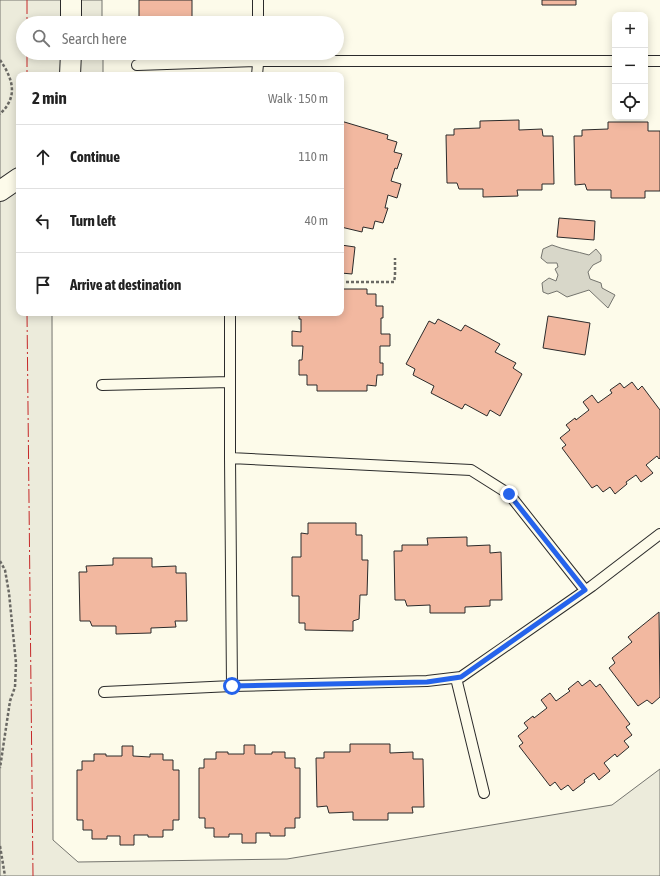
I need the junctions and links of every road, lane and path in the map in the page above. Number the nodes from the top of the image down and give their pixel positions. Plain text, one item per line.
1 (71, 0) edge
2 (258, 0) edge
3 (71, 16) edge
4 (258, 16) edge
5 (344, 58) edge
6 (0, 60) edge
7 (71, 60) edge
8 (213, 60) edge
9 (259, 60) edge
10 (612, 61) edge
11 (648, 61) edge
12 (660, 61) edge
13 (137, 65) dead end
14 (70, 72) edge
15 (257, 72) edge
16 (0, 114) edge
17 (16, 180) edge
18 (0, 191) edge
19 (395, 258) dead end
20 (344, 282) edge
21 (230, 316) edge
22 (230, 382) junction
23 (102, 385) dead end
24 (230, 458) junction
25 (660, 534) edge
26 (0, 560) edge
27 (585, 590) junction
28 (456, 678) junction
29 (232, 686) junction
30 (104, 692) dead end
31 (0, 768) edge
32 (484, 793) dead end
33 (0, 846) edge
34 (5, 876) edge

1 - 3 street
2 - 4 lane
5 - 10 lane
6 - 16 path
7 - 14 street
8 - 13 lane
9 - 15 lane
11 - 12 lane
17 - 18 street
19 - 20 path
21 - 22 lane
22 - 23 lane
22 - 24 lane
24 - 27 lane
24 - 29 lane
25 - 27 lane
26 - 31 path
27 - 28 lane
28 - 29 lane
28 - 32 lane
29 - 30 lane
33 - 34 path

